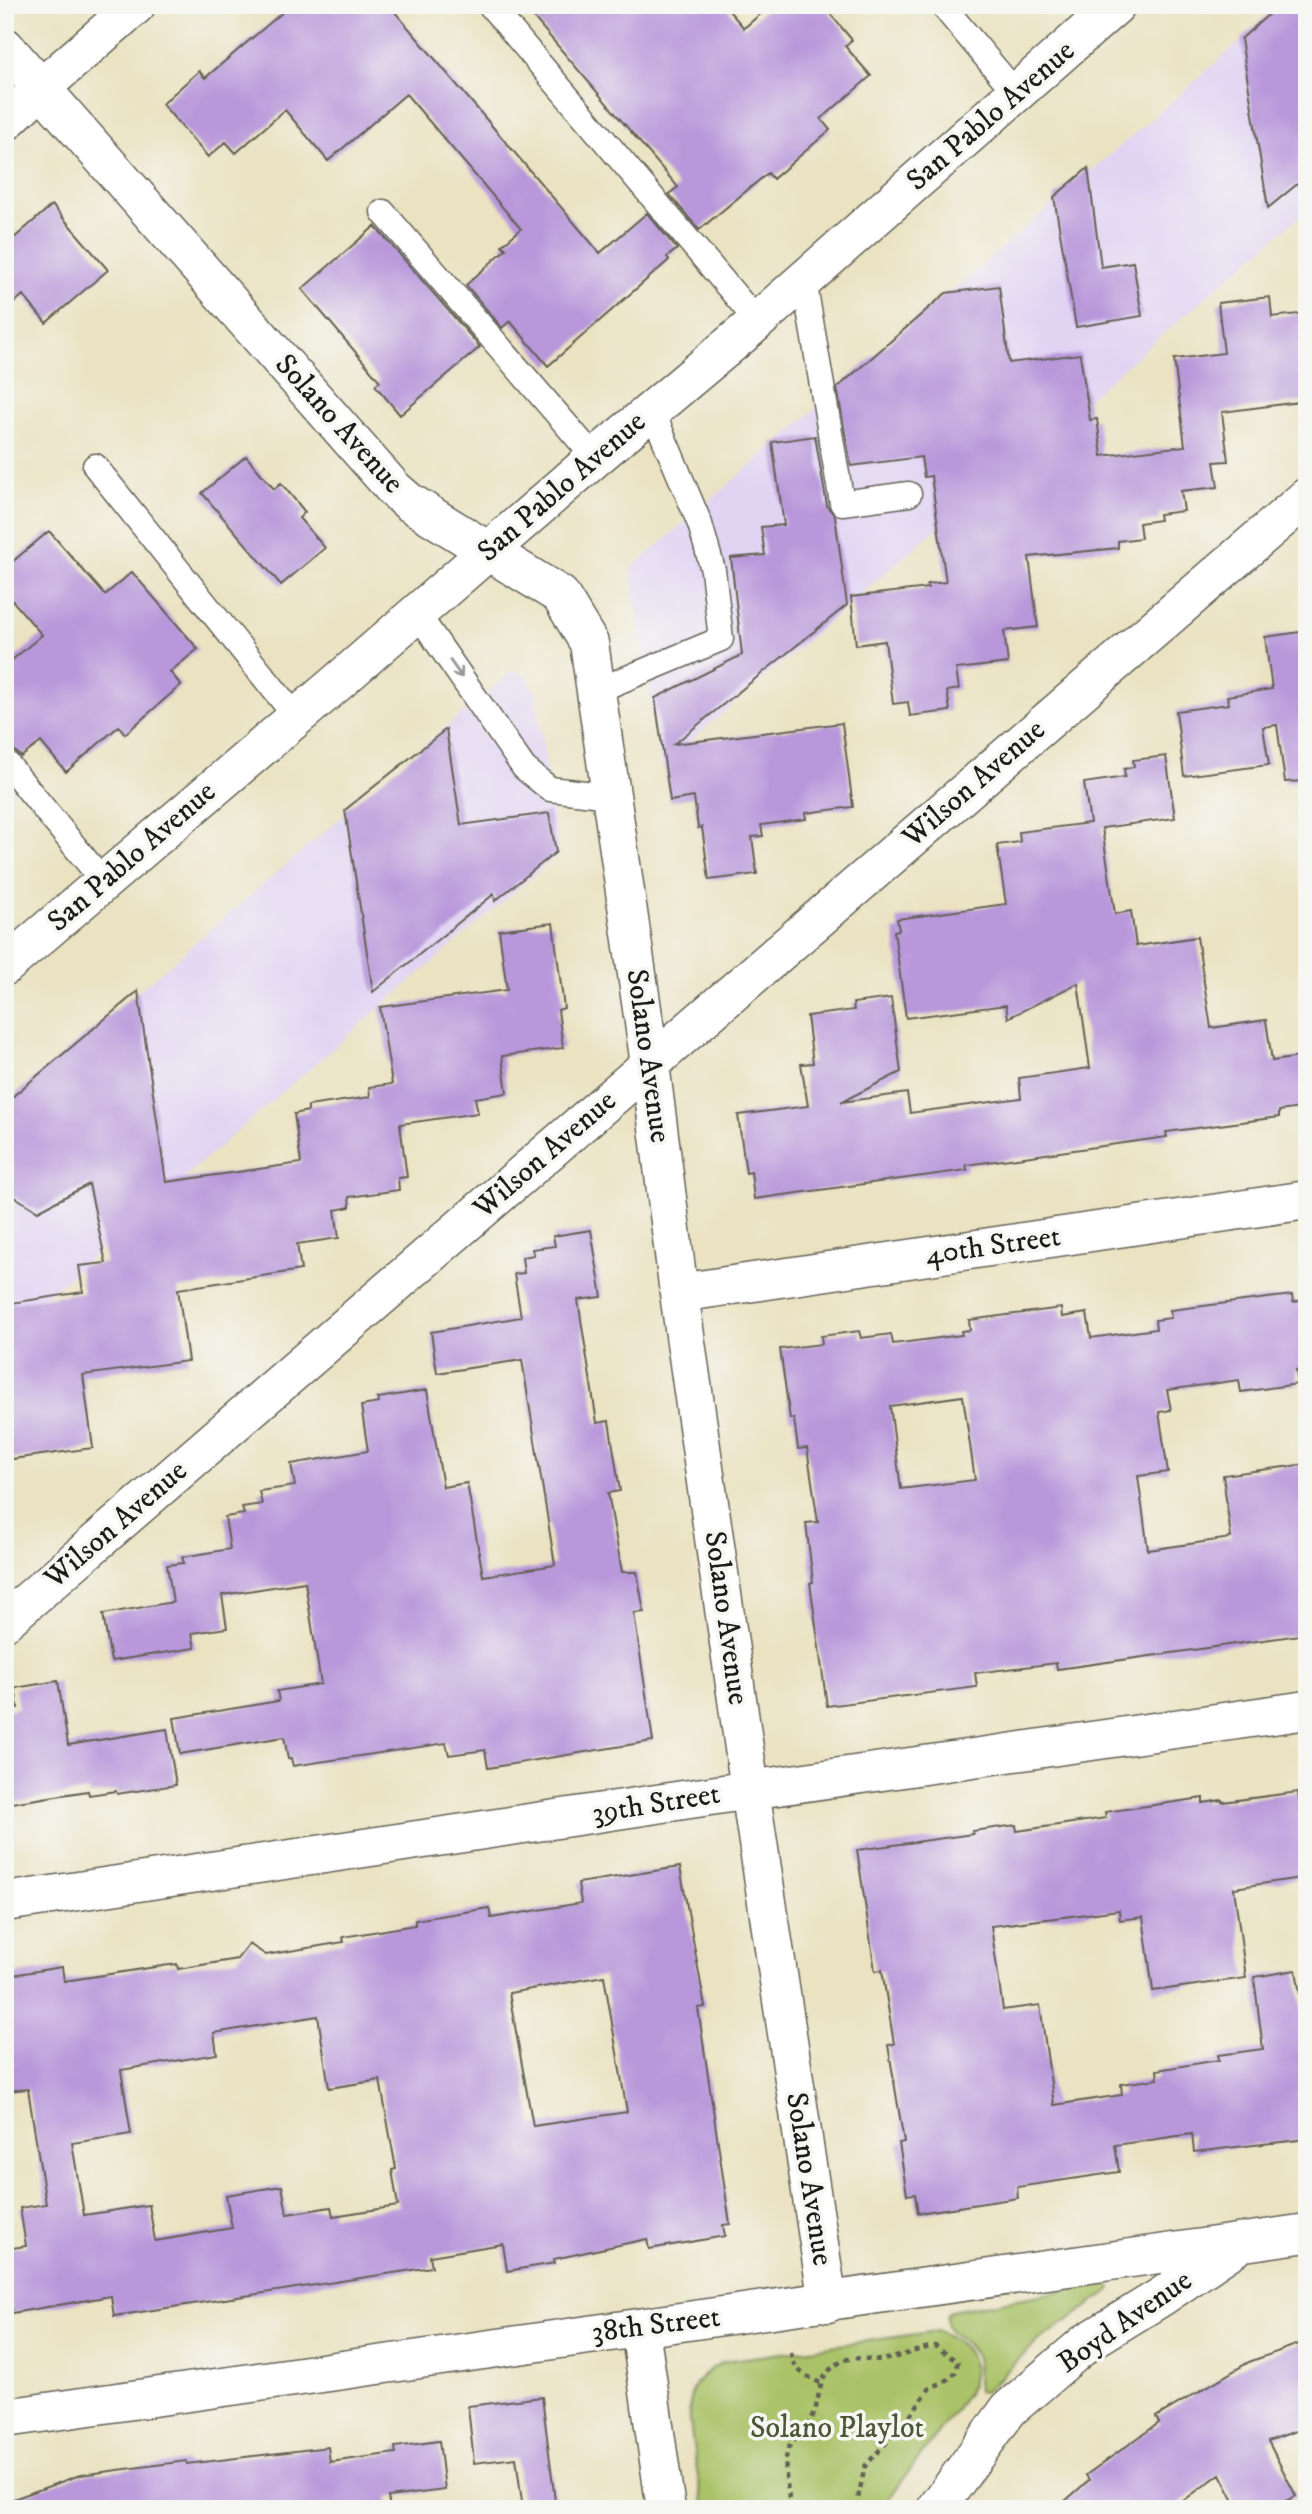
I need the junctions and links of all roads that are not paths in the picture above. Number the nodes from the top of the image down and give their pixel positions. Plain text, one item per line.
1 (136, 5) edge
2 (490, 5) edge
3 (942, 5) edge
4 (1116, 5) edge
5 (5, 47) edge
6 (41, 88) junction
7 (1016, 93) junction
8 (5, 122) edge
9 (383, 212) dead end
10 (804, 280) junction
11 (757, 321) junction
12 (652, 410) junction
13 (595, 458) junction
14 (94, 466) dead end
15 (909, 494) dead end
16 (1307, 497) edge
17 (488, 551) junction
18 (416, 613) junction
19 (596, 691) junction
20 (296, 717) junction
21 (5, 761) edge
22 (611, 796) junction
23 (103, 881) junction
24 (5, 966) edge
25 (650, 1064) junction
26 (1307, 1200) edge
27 (680, 1293) junction
28 (5, 1621) edge
29 (1307, 1710) edge
30 (750, 1790) junction
31 (5, 1902) edge
32 (1307, 2233) edge
33 (1244, 2240) junction
34 (828, 2302) junction
35 (640, 2329) junction
36 (5, 2418) edge
37 (666, 2509) edge
38 (936, 2509) edge

1 - 6 street
2 - 11 lane
3 - 7 lane
4 - 7 street, San Pablo Avenue
5 - 6 street, Solano Avenue
6 - 8 street
6 - 17 street, Solano Avenue
7 - 10 street, San Pablo Avenue
9 - 13 lane
10 - 11 street, San Pablo Avenue
10 - 15 lane
11 - 12 street, San Pablo Avenue
12 - 13 street, San Pablo Avenue
12 - 19 lane
13 - 17 street, San Pablo Avenue
14 - 20 lane
16 - 25 street, Wilson Avenue
17 - 18 street, San Pablo Avenue
17 - 19 street, Solano Avenue
18 - 20 street, San Pablo Avenue
18 -> 22 lane
19 - 22 street, Solano Avenue
20 - 23 street, San Pablo Avenue
21 - 23 lane
22 - 25 street, Solano Avenue
23 - 24 street, San Pablo Avenue
25 - 27 street, Solano Avenue
25 - 28 street, Wilson Avenue
26 - 27 street, 40th Street
27 - 30 street, Solano Avenue
29 - 30 street, 39th Street
30 - 31 street, 39th Street
30 - 34 street, Solano Avenue
32 - 33 street, 38th Street
33 - 34 street, 38th Street
33 - 38 street, Boyd Avenue
34 - 35 street, 38th Street
35 - 36 street, 38th Street
35 - 37 street

